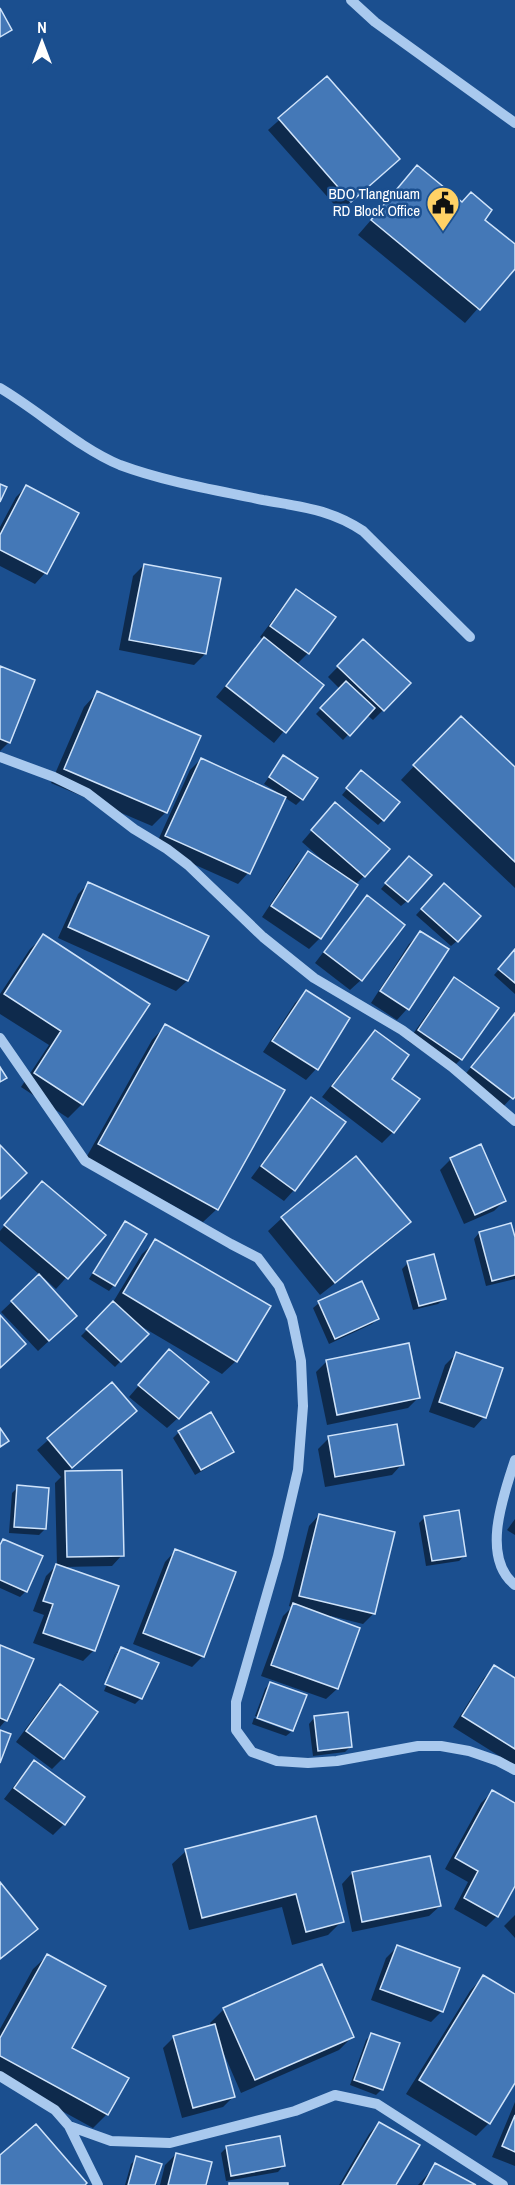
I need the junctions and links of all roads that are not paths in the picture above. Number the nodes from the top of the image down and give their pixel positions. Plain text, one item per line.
1 (351, 0) edge
2 (515, 123) edge
3 (0, 388) edge
4 (470, 637) dead end
5 (0, 757) edge
6 (0, 1038) edge
7 (515, 1121) edge
8 (515, 1460) edge
9 (515, 1585) edge
10 (515, 1770) edge
11 (0, 2076) edge
12 (69, 2127) junction
13 (98, 2185) edge
14 (503, 2185) edge

1 - 2 street
3 - 4 street
5 - 7 street
6 - 10 street
8 - 9 street
11 - 12 street
12 - 13 street
12 - 14 street

